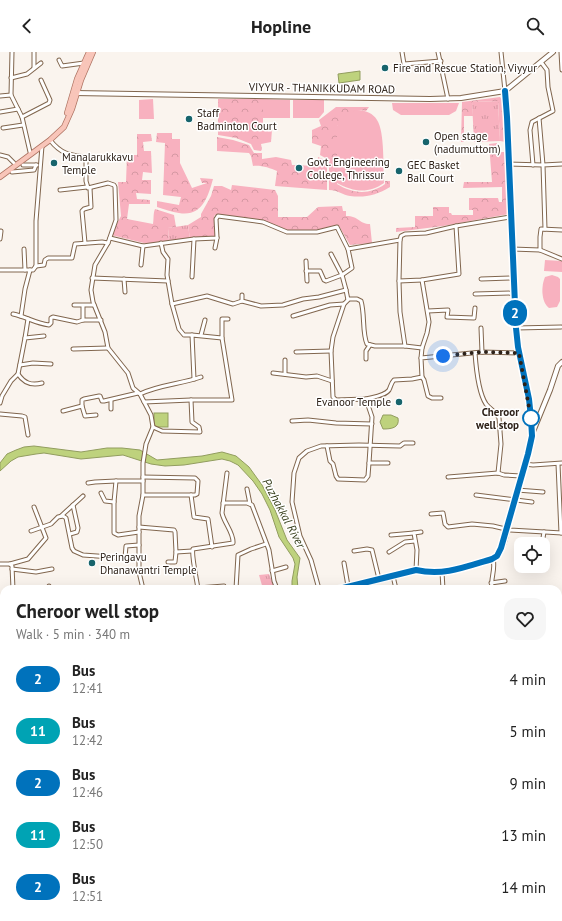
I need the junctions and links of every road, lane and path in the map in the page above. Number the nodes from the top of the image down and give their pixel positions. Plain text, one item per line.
1 (12, 52) edge
2 (34, 52) edge
3 (89, 52) edge
4 (93, 52) edge
5 (402, 52) edge
6 (438, 52) edge
7 (501, 52) edge
8 (552, 52) edge
9 (561, 52) edge
10 (59, 60) dead end
11 (441, 62) junction
12 (541, 62) junction
13 (41, 63) dead end
14 (84, 63) junction
15 (34, 68) junction
16 (562, 70) edge
17 (11, 78) junction
18 (41, 80) dead end
19 (505, 91) junction
20 (75, 93) junction
21 (11, 95) junction
22 (0, 96) edge
23 (448, 99) junction
24 (18, 109) junction
25 (0, 112) edge
26 (22, 117) junction
27 (539, 118) junction
28 (23, 125) junction
29 (3, 128) dead end
30 (46, 143) junction
31 (30, 152) junction
32 (0, 155) edge
33 (14, 163) junction
34 (508, 164) junction
35 (543, 164) junction
36 (562, 164) edge
37 (23, 165) dead end
38 (36, 165) junction
39 (41, 165) junction
40 (534, 165) junction
41 (12, 172) dead end
42 (0, 174) edge
43 (0, 177) edge
44 (88, 188) junction
45 (60, 190) dead end
46 (510, 217) junction
47 (456, 226) junction
48 (545, 229) junction
49 (562, 230) edge
50 (1, 231) dead end
51 (110, 238) junction
52 (217, 238) junction
53 (0, 239) edge
54 (194, 239) junction
55 (400, 240) junction
56 (85, 243) junction
57 (108, 243) junction
58 (161, 243) junction
59 (143, 246) junction
60 (215, 248) dead end
61 (24, 249) dead end
62 (348, 249) junction
63 (512, 249) junction
64 (540, 250) junction
65 (331, 254) dead end
66 (562, 258) edge
67 (306, 261) dead end
68 (142, 265) dead end
69 (36, 266) junction
70 (0, 270) edge
71 (25, 270) junction
72 (30, 270) junction
73 (306, 271) junction
74 (342, 275) junction
75 (192, 277) dead end
76 (92, 278) junction
77 (513, 278) junction
78 (124, 279) junction
79 (481, 279) dead end
80 (422, 280) junction
81 (168, 281) junction
82 (307, 281) dead end
83 (399, 282) junction
84 (346, 290) junction
85 (124, 292) dead end
86 (514, 293) junction
87 (475, 294) dead end
88 (242, 295) dead end
89 (348, 299) junction
90 (242, 301) junction
91 (172, 304) junction
92 (344, 304) junction
93 (74, 305) dead end
94 (83, 306) junction
95 (94, 306) junction
96 (475, 308) dead end
97 (428, 311) junction
98 (14, 314) dead end
99 (21, 316) junction
100 (293, 316) dead end
101 (28, 319) junction
102 (228, 319) dead end
103 (83, 320) junction
104 (100, 320) junction
105 (205, 320) dead end
106 (561, 327) dead end
107 (481, 328) dead end
108 (516, 328) junction
109 (192, 335) junction
110 (202, 335) junction
111 (44, 336) dead end
112 (25, 338) junction
113 (222, 338) junction
114 (370, 346) junction
115 (405, 346) junction
116 (108, 348) junction
117 (422, 348) junction
118 (73, 349) dead end
119 (331, 351) junction
120 (296, 352) dead end
121 (482, 352) junction
122 (474, 353) junction
123 (519, 353) junction
124 (421, 358) junction
125 (366, 359) dead end
126 (285, 360) dead end
127 (562, 362) edge
128 (50, 364) dead end
129 (20, 365) junction
130 (273, 373) dead end
131 (18, 374) junction
132 (285, 374) junction
133 (201, 377) dead end
134 (422, 377) junction
135 (194, 379) junction
136 (332, 381) junction
137 (42, 383) dead end
138 (139, 394) junction
139 (441, 398) dead end
140 (366, 399) junction
141 (111, 400) junction
142 (191, 400) junction
143 (144, 402) junction
144 (0, 403) edge
145 (82, 406) junction
146 (111, 409) dead end
147 (63, 411) dead end
148 (0, 414) edge
149 (96, 415) dead end
150 (292, 421) dead end
151 (372, 424) junction
152 (153, 427) junction
153 (28, 435) dead end
154 (532, 436) junction
155 (413, 443) dead end
156 (370, 445) junction
157 (328, 446) junction
158 (369, 463) junction
159 (388, 463) dead end
160 (525, 464) junction
161 (560, 464) edge
162 (498, 472) junction
163 (226, 473) dead end
164 (521, 476) junction
165 (142, 477) junction
166 (448, 477) dead end
167 (116, 481) junction
168 (143, 481) junction
169 (88, 483) dead end
170 (247, 489) dead end
171 (517, 490) junction
172 (543, 492) dead end
173 (102, 493) dead end
174 (143, 495) junction
175 (191, 495) junction
176 (476, 495) dead end
177 (83, 496) dead end
178 (514, 500) junction
179 (114, 502) junction
180 (223, 502) junction
181 (532, 502) dead end
182 (250, 504) junction
183 (73, 505) junction
184 (34, 507) dead end
185 (431, 514) dead end
186 (61, 516) junction
187 (43, 527) junction
188 (139, 527) junction
189 (506, 529) junction
190 (31, 531) dead end
191 (139, 532) junction
192 (421, 532) dead end
193 (544, 532) junction
194 (414, 533) junction
195 (561, 533) edge
196 (70, 534) junction
197 (391, 535) dead end
198 (543, 537) edge
199 (415, 540) junction
200 (266, 544) junction
201 (139, 545) junction
202 (212, 547) junction
203 (192, 551) junction
204 (354, 551) dead end
205 (176, 552) junction
206 (389, 552) dead end
207 (125, 558) junction
208 (139, 559) junction
209 (492, 559) junction
210 (168, 562) dead end
211 (344, 563) dead end
212 (0, 564) edge
213 (10, 564) junction
214 (286, 567) dead end
215 (12, 569) junction
216 (52, 569) dead end
217 (104, 570) dead end
218 (272, 570) junction
219 (416, 570) junction
220 (139, 572) junction
221 (442, 572) junction
222 (393, 576) junction
223 (379, 579) junction
224 (505, 581) dead end
225 (491, 583) joint
226 (13, 585) edge
227 (142, 585) edge
228 (197, 585) edge
229 (236, 585) edge
230 (276, 585) edge
231 (318, 585) edge
232 (348, 585) edge
233 (352, 585) edge
234 (395, 585) edge
235 (443, 585) edge
236 (0, 783) edge
237 (0, 814) edge

1 - 17 street
2 - 15 street
3 - 14 main road
4 - 20 main road
5 - 11 street
6 - 11 street
7 - 19 street
8 - 12 main road, VIYYUR - THANIKKUDAM ROAD
9 - 16 street
10 - 14 street
11 - 23 street
12 - 19 main road, VIYYUR - THANIKKUDAM ROAD
12 - 27 street
13 - 15 street
14 - 20 main road
15 - 17 street
17 - 21 street
18 - 26 street
19 - 23 main road, VIYYUR - THANIKKUDAM ROAD
19 - 34 main road
20 - 23 main road, VIYYUR - THANIKKUDAM ROAD
20 - 30 main road
21 - 22 street
21 - 24 street
24 - 25 street
24 - 26 street
26 - 28 street
27 - 35 street
27 - 40 street
28 - 29 street
28 - 31 street
30 - 31 main road
30 - 39 street
30 - 43 main road
30 - 44 street
31 - 33 main road
32 - 33 street
33 - 42 main road
34 - 40 street
34 - 46 main road
35 - 36 street
35 - 40 street
35 - 48 street
37 - 38 street
38 - 39 street
38 - 41 street
39 - 69 street
44 - 45 street
44 - 51 street
44 - 56 street
46 - 47 street
46 - 63 main road
47 - 55 street
47 - 80 street
48 - 49 street
48 - 64 street
50 - 53 street
51 - 57 street
51 - 59 street
52 - 54 street
52 - 60 street
52 - 62 street
54 - 58 street
54 - 75 street
55 - 62 street
55 - 83 street
56 - 57 street
56 - 69 street
57 - 76 street
58 - 59 street
58 - 81 street
59 - 68 street
61 - 71 street
62 - 74 street
63 - 64 street
63 - 77 main road
64 - 66 street
65 - 74 street
67 - 73 street
69 - 72 street
70 - 71 street
71 - 72 street
72 - 99 street
73 - 74 street
73 - 82 street
74 - 84 street
76 - 78 street
76 - 95 street
77 - 79 street
77 - 86 main road
78 - 81 street
78 - 85 street
80 - 83 street
80 - 97 street
81 - 91 street
83 - 115 street
84 - 89 street
84 - 90 street
86 - 87 street
86 - 108 main road
88 - 90 street
89 - 92 street
89 - 114 street
90 - 91 street
91 - 109 street
92 - 100 street
92 - 119 street
93 - 94 street
94 - 95 street
94 - 103 street
95 - 104 street
96 - 97 street
97 - 117 street
98 - 99 street
99 - 101 street
101 - 103 street
101 - 112 street
102 - 113 street
103 - 104 street
104 - 116 street
105 - 110 street
106 - 108 street
107 - 121 street
108 - 123 main road
109 - 110 street
109 - 135 street
110 - 113 street
111 - 112 street
112 - 129 street
113 - 142 street
114 - 115 street
114 - 125 street
115 - 117 street
116 - 118 street
116 - 138 street
117 - 124 street
119 - 120 street
119 - 136 street
121 - 122 street
121 - 123 street
122 - 124 street
122 - 162 street
123 - 154 main road
124 - 134 street
126 - 132 street
127 - 154 main road
128 - 129 street
129 - 131 street
130 - 132 street
131 - 137 street
131 - 144 street
132 - 136 street
133 - 135 street
134 - 139 street
134 - 140 street
135 - 138 street
136 - 140 street
138 - 141 street
138 - 143 street
140 - 151 street
141 - 145 street
141 - 146 street
142 - 143 street
142 - 152 street
143 - 152 street
145 - 147 street
145 - 149 street
148 - 153 street
150 - 151 street
151 - 156 street
152 - 165 street
154 - 160 main road
155 - 156 street
156 - 157 street
156 - 158 street
157 - 158 street
157 - 231 street
158 - 159 street
160 - 161 street
160 - 164 main road
161 - 195 street
162 - 164 street
162 - 166 street
163 - 180 street
164 - 171 main road
165 - 168 street
165 - 175 street
167 - 168 street
167 - 169 street
167 - 179 street
168 - 174 street
170 - 182 street
171 - 172 street
171 - 178 main road
173 - 179 street
174 - 175 street
174 - 188 street
175 - 202 street
176 - 178 street
177 - 183 street
178 - 181 street
178 - 189 main road
179 - 191 street
180 - 182 street
180 - 202 street
182 - 200 street
183 - 186 street
183 - 196 street
184 - 187 street
185 - 189 street
186 - 187 street
186 - 196 street
187 - 190 street
187 - 213 street
188 - 191 street
188 - 205 street
189 - 193 street
189 - 209 main road
191 - 201 street
192 - 194 street
193 - 195 street
193 - 198 street
194 - 197 street
194 - 199 street
196 - 207 street
199 - 206 street
199 - 219 street
200 - 218 street
200 - 229 street
201 - 207 street
201 - 208 street
202 - 203 street
203 - 205 street
203 - 228 street
204 - 223 street
205 - 210 street
207 - 208 street
208 - 220 street
209 - 221 main road
209 - 225 street
211 - 232 street
212 - 213 street
213 - 215 street
214 - 218 street
215 - 216 street
215 - 226 street
217 - 220 street
218 - 230 street
219 - 221 main road
219 - 222 main road
220 - 227 street
221 - 235 street
222 - 223 main road
222 - 234 street
223 - 233 main road
224 - 225 street
236 - 237 main road

